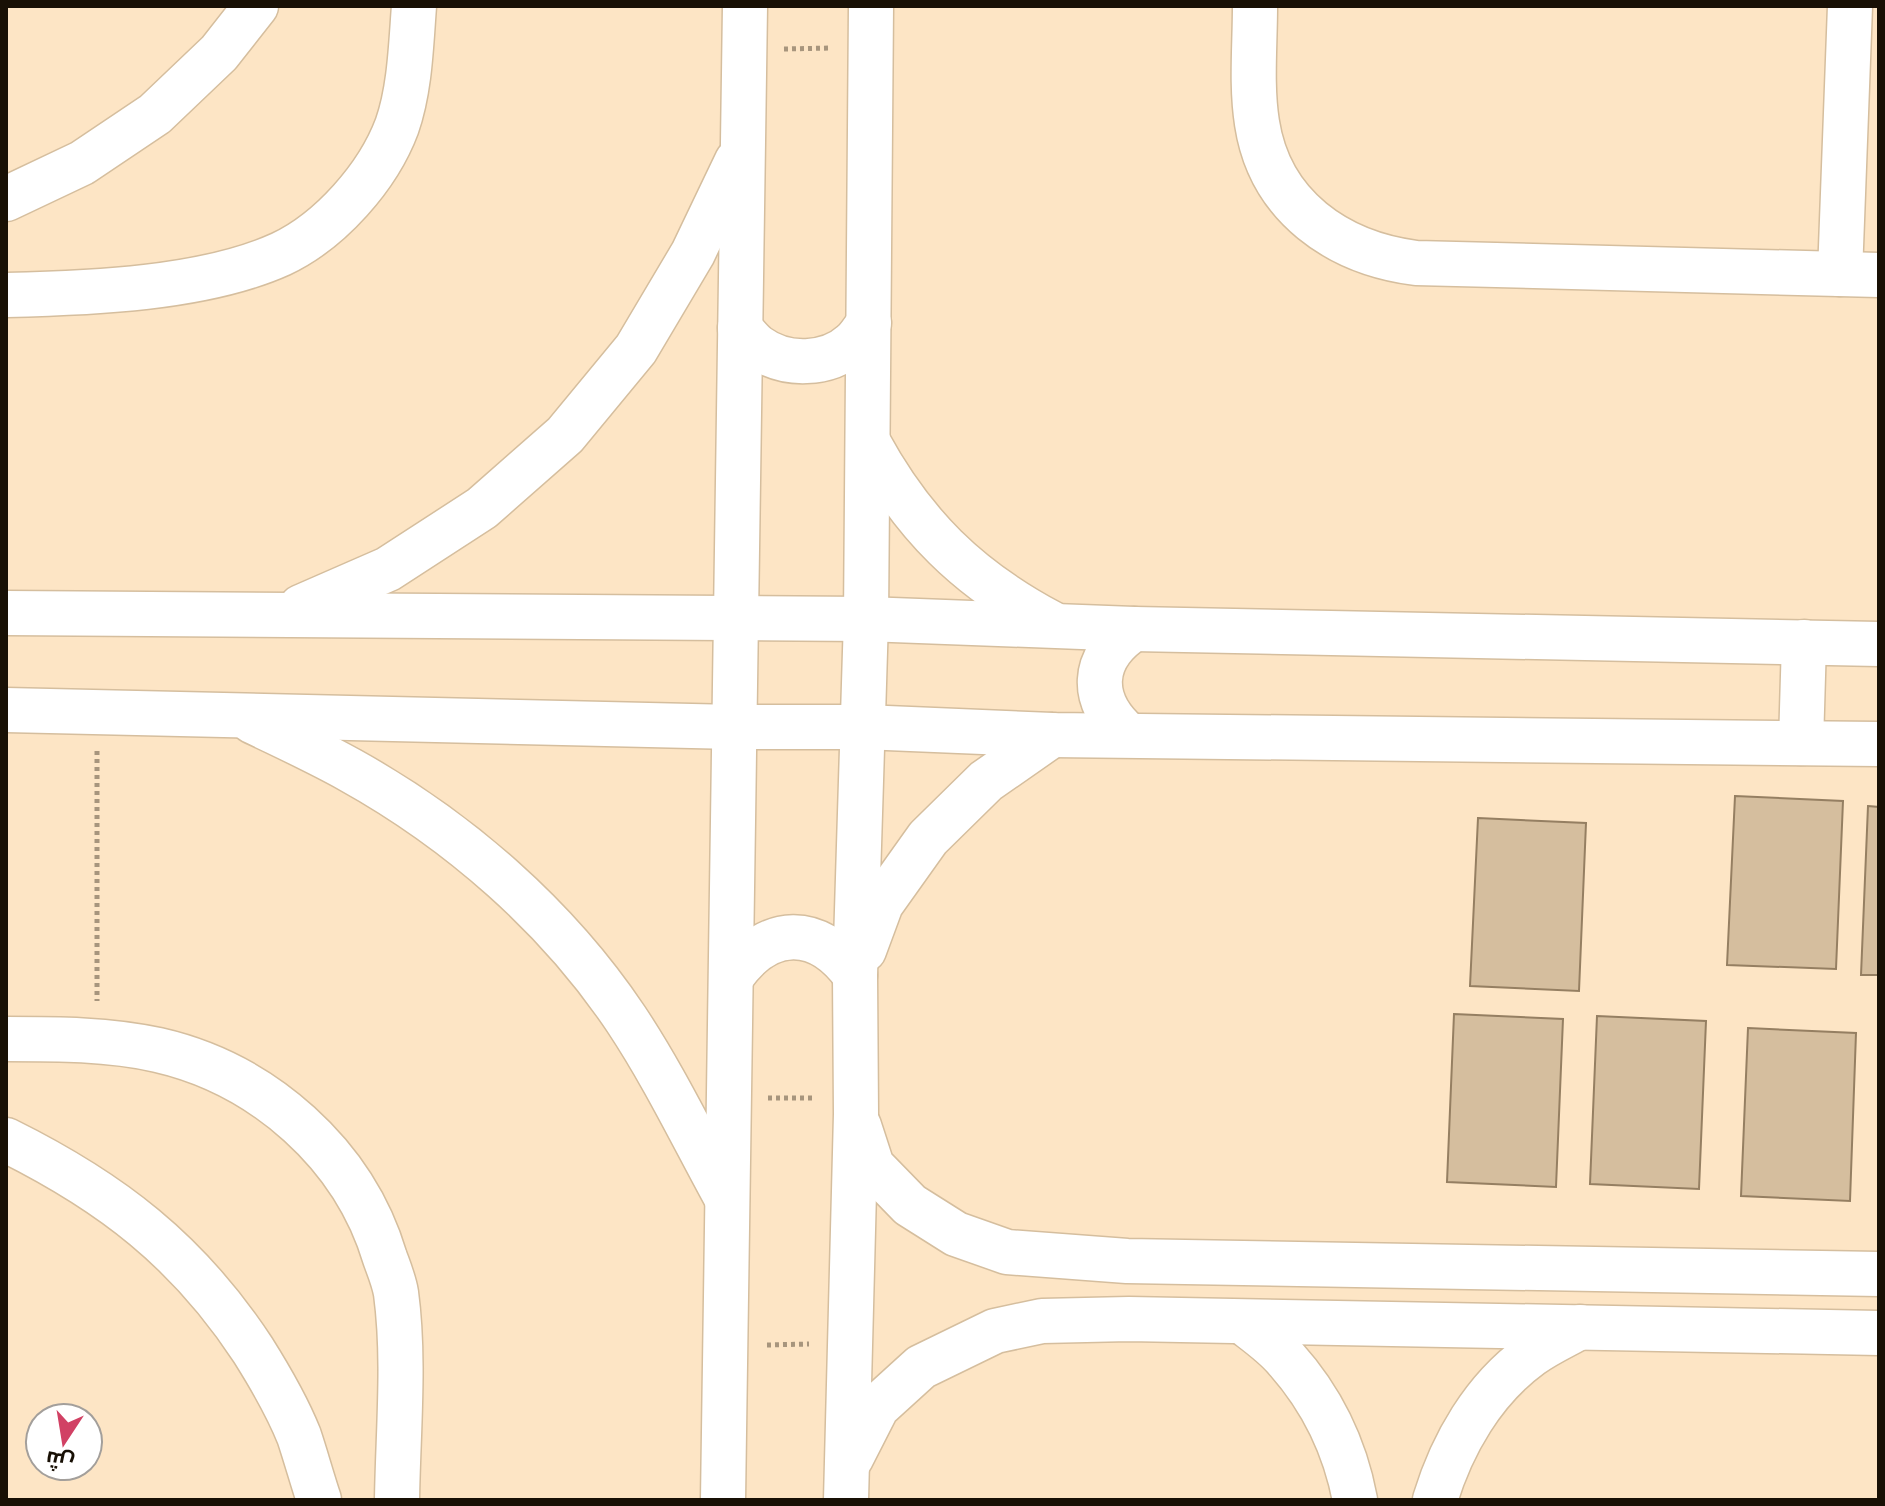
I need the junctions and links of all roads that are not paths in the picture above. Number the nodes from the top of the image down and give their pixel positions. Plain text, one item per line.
1 (256, 6) edge
2 (414, 6) edge
3 (745, 6) edge
4 (1255, 6) edge
5 (1850, 6) edge
6 (871, 26) edge
7 (743, 148) junction
8 (6, 199) edge
9 (1860, 274) edge
10 (6, 295) edge
11 (869, 323) junction
12 (740, 328) junction
13 (868, 442) junction
14 (6, 613) edge
15 (286, 614) junction
16 (736, 619) junction
17 (866, 619) junction
18 (1057, 626) junction
19 (1134, 629) junction
20 (1804, 642) junction
21 (1879, 644) edge
22 (6, 710) edge
23 (239, 714) junction
24 (735, 727) junction
25 (863, 727) junction
26 (1052, 735) junction
27 (1128, 735) junction
28 (1801, 743) junction
29 (1879, 744) edge
30 (855, 975) junction
31 (732, 976) junction
32 (6, 1039) edge
33 (855, 1106) junction
34 (6, 1140) edge
35 (728, 1202) junction
36 (1127, 1261) junction
37 (1879, 1274) edge
38 (1129, 1319) junction
39 (1243, 1322) junction
40 (1580, 1327) junction
41 (1879, 1333) edge
42 (846, 1484) edge
43 (319, 1500) edge
44 (397, 1500) edge
45 (723, 1500) edge
46 (1355, 1500) edge
47 (1435, 1500) edge

1 - 8 street
2 - 10 street
3 - 7 street
4 - 9 street
5 - 9 street
6 - 11 street
7 - 12 street
7 - 15 street
11 - 12 street
11 - 13 street
12 - 16 street
13 - 17 street
13 - 18 street
14 - 15 street
15 - 16 street
16 - 17 street
16 - 24 street
17 - 18 street
17 - 25 street
18 - 19 street
19 - 20 street
19 - 27 street
20 - 21 street
20 - 28 street
22 - 23 street
23 - 24 street
23 - 35 street
24 - 25 street
24 - 31 street
25 - 26 street
25 - 30 street
26 - 27 street
26 - 30 street
27 - 28 street
28 - 29 street
30 - 31 street
30 - 33 street
31 - 35 street
32 - 44 street
33 - 36 street
33 - 42 street
34 - 43 street
35 - 45 street
36 - 37 street
36 - 38 street
38 - 39 street
38 - 42 street
39 - 40 street
39 - 46 street
40 - 41 street
40 - 47 street

